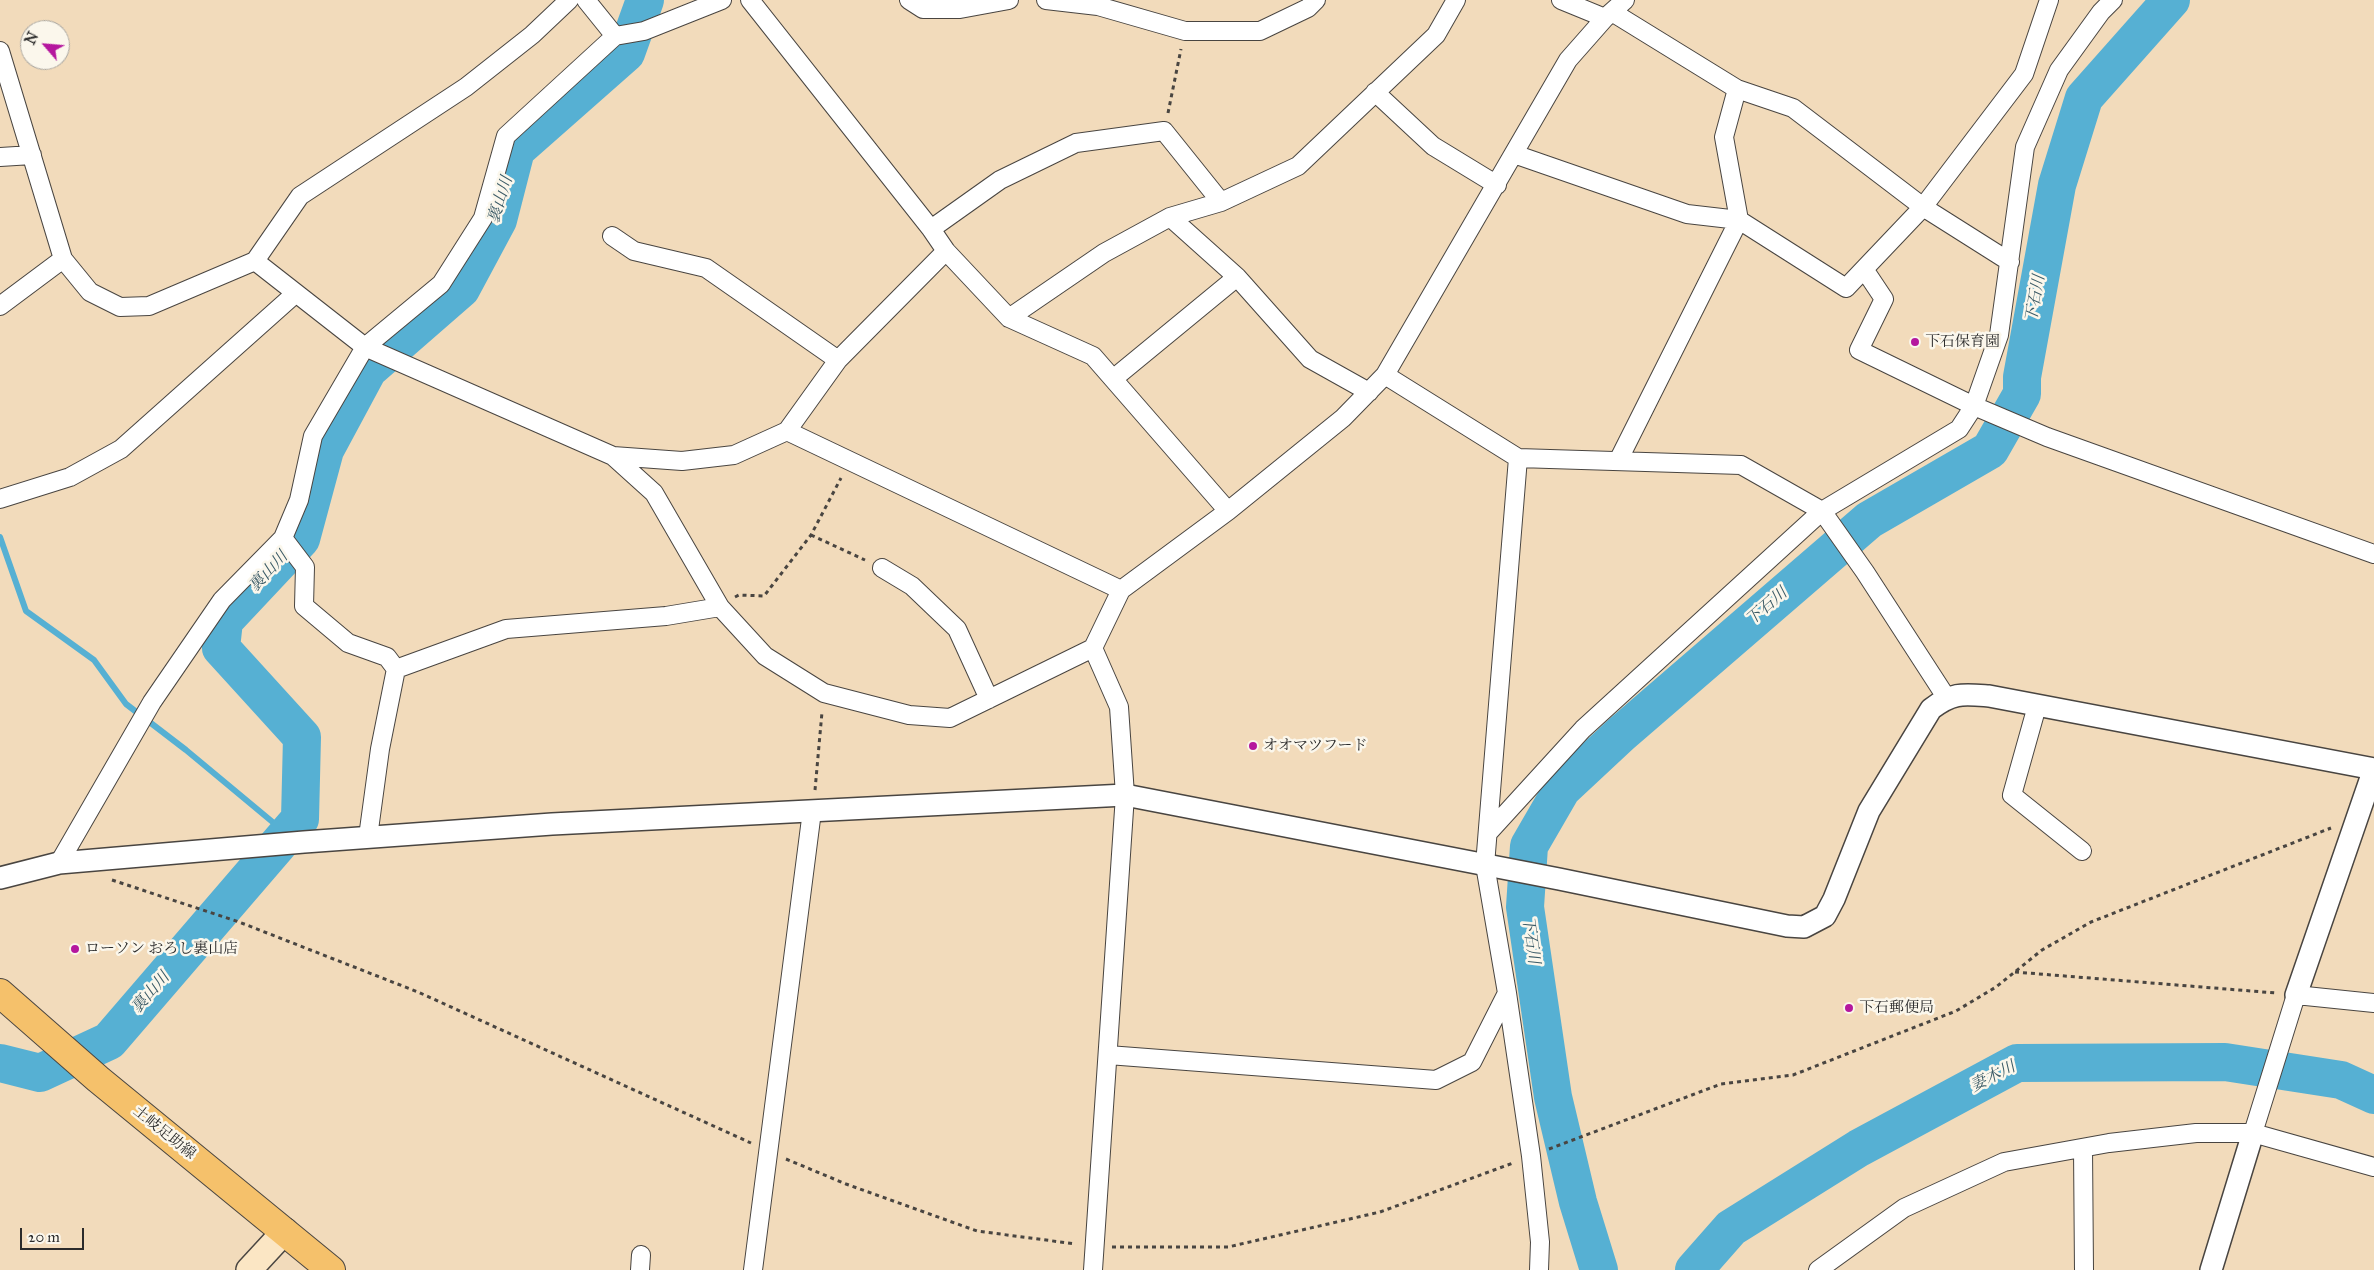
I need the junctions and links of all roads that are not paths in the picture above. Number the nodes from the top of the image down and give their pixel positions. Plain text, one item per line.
1 (568, 0) edge
2 (586, 0) edge
3 (722, 0) edge
4 (750, 0) edge
5 (909, 0) edge
6 (1009, 0) edge
7 (1046, 0) edge
8 (1316, 0) edge
9 (1456, 0) edge
10 (1561, 0) edge
11 (1625, 0) edge
12 (2049, 0) edge
13 (2113, 0) edge
14 (1608, 15) junction
15 (614, 36) junction
16 (0, 51) edge
17 (1737, 89) junction
18 (1375, 92) junction
19 (1514, 154) junction
20 (32, 155) junction
21 (0, 157) edge
22 (1497, 185) junction
23 (1221, 202) junction
24 (1923, 207) junction
25 (1170, 217) junction
26 (1739, 220) junction
27 (931, 229) junction
28 (612, 236) dead end
29 (946, 251) junction
30 (63, 259) junction
31 (256, 261) junction
32 (2010, 262) junction
33 (1864, 269) junction
34 (1237, 277) junction
35 (296, 293) junction
36 (0, 306) edge
37 (1009, 318) junction
38 (365, 347) junction
39 (838, 360) junction
40 (1385, 375) junction
41 (1113, 379) junction
42 (1369, 392) junction
43 (1974, 406) junction
44 (788, 431) junction
45 (613, 456) junction
46 (1518, 458) junction
47 (1618, 461) junction
48 (0, 499) edge
49 (1228, 511) junction
50 (1822, 511) junction
51 (283, 538) junction
52 (2374, 554) edge
53 (882, 568) road end
54 (1121, 590) junction
55 (720, 607) junction
56 (1093, 648) junction
57 (396, 669) junction
58 (1946, 697) junction
59 (989, 699) junction
60 (2037, 706) junction
61 (2374, 769) edge
62 (1126, 795) junction
63 (812, 811) junction
64 (1488, 833) junction
65 (368, 837) junction
66 (2082, 851) dead end
67 (59, 863) junction
68 (1486, 864) junction
69 (0, 878) edge
70 (1507, 993) junction
71 (0, 994) edge
72 (2296, 995) junction
73 (2374, 1003) edge
74 (1108, 1055) junction
75 (2254, 1132) junction
76 (2084, 1148) junction
77 (2374, 1167) edge
78 (284, 1231) junction
79 (249, 1270) edge
80 (330, 1270) edge
81 (753, 1270) edge
82 (1093, 1270) edge
83 (1539, 1270) edge
84 (1818, 1270) edge
85 (2084, 1270) edge
86 (2211, 1270) edge

1 - 31 street
2 - 15 street
3 - 15 street
4 - 27 street
5 - 6 street
7 - 8 street
9 - 18 street
10 - 14 street
11 - 14 street
12 - 24 street
13 - 32 street
14 - 17 street
14 - 19 street
15 - 38 street
16 - 20 street
17 - 24 street
17 - 26 street
18 - 22 street
18 - 23 street
19 - 22 street
19 - 26 street
20 - 21 street
20 - 30 street
22 - 40 street
23 - 25 street
23 - 27 street
24 - 32 street
24 - 33 street
25 - 34 street
25 - 37 street
26 - 33 street
26 - 47 street
27 - 29 street
28 - 39 street
29 - 37 street
29 - 39 street
30 - 31 street
30 - 36 street
31 - 35 street
32 - 43 street
33 - 43 street
34 - 41 street
34 - 42 street
35 - 38 street
35 - 48 street
37 - 41 street
38 - 45 street
38 - 51 street
39 - 44 street
40 - 42 street
40 - 46 street
41 - 49 street
42 - 49 street
43 - 50 street
43 - 52 street
44 - 45 street
44 - 54 street
45 - 55 street
46 - 47 street
46 - 64 street
47 - 50 street
49 - 54 street
50 - 58 street
50 - 64 street
51 - 57 street
51 - 67 street
53 - 59 street
54 - 56 street
55 - 57 street
55 - 59 street
56 - 59 street
56 - 62 street
57 - 65 street
58 - 60 street
58 - 68 street
60 - 61 street
60 - 66 street
61 - 72 street
62 - 63 street
62 - 68 street
62 - 74 street
63 - 65 street
63 - 81 street
64 - 68 street
65 - 67 street
67 - 69 street
68 - 70 street
70 - 74 street
70 - 83 street
71 - 78 main road, 土岐足助線
72 - 73 street
72 - 75 street
74 - 82 street
75 - 76 street
75 - 77 street
75 - 86 street
76 - 84 street
76 - 85 street
78 - 79 main road
78 - 80 main road, 土岐足助線

